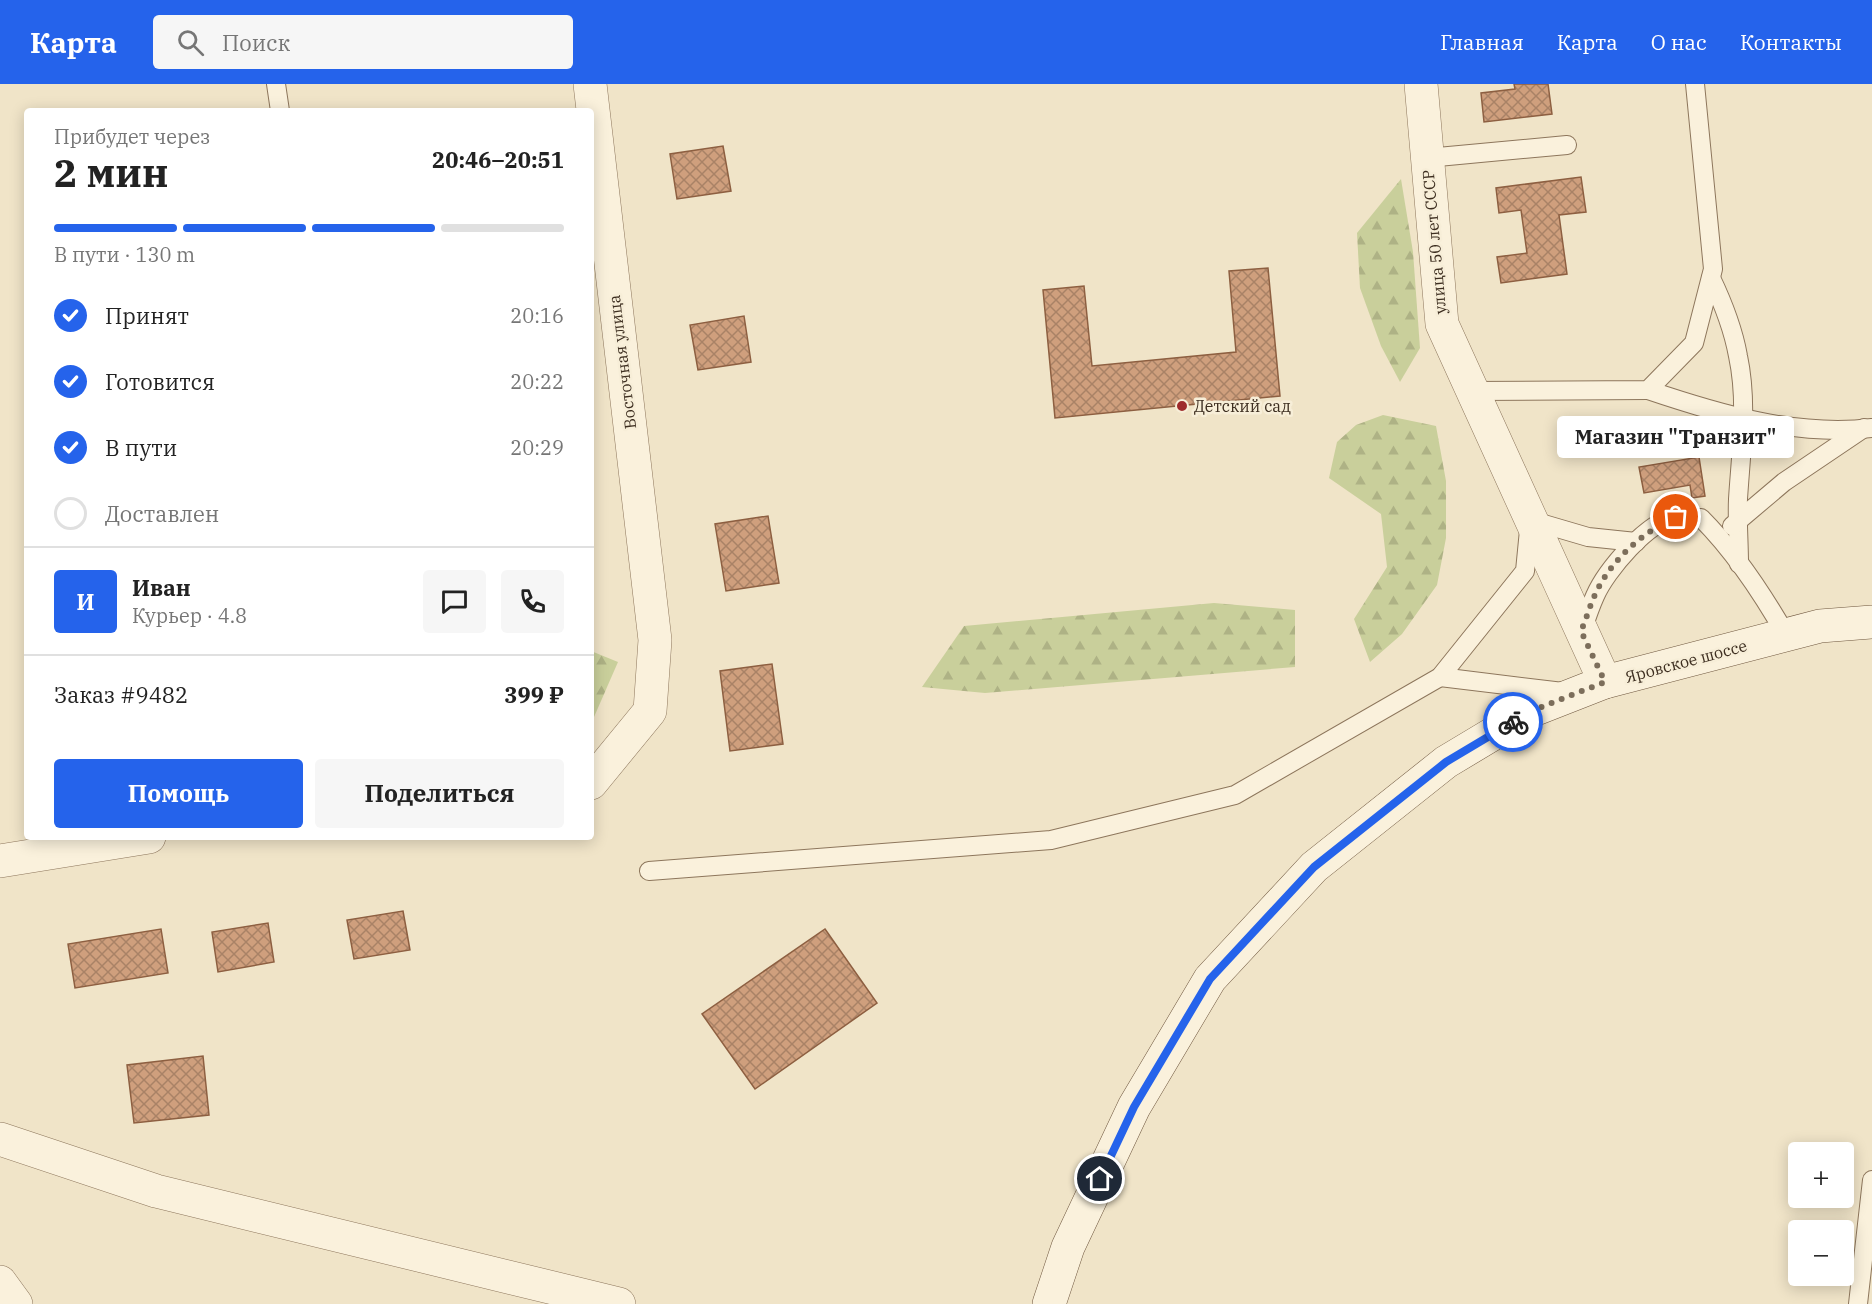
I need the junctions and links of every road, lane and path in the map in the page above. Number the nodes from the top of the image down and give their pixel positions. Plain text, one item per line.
1 (276, 84) edge
2 (590, 84) edge
3 (1422, 84) edge
4 (1695, 84) edge
5 (280, 108) edge
6 (593, 108) edge
7 (594, 118) edge
8 (1568, 145) dead end
9 (1427, 158) junction
10 (1711, 278) junction
11 (1472, 390) junction
12 (1648, 390) junction
13 (1743, 419) junction
14 (1869, 426) edge
15 (1524, 506) junction
16 (1738, 520) junction
17 (1720, 538) junction
18 (1636, 542) junction
19 (1739, 564) junction
20 (1872, 622) edge
21 (1581, 631) junction
22 (1786, 635) junction
23 (1440, 676) junction
24 (1605, 682) junction
25 (1575, 694) junction
26 (594, 779) edge
27 (130, 840) edge
28 (0, 861) edge
29 (650, 871) dead end
30 (0, 1139) edge
31 (1872, 1180) edge
32 (0, 1282) edge
33 (16, 1304) edge
34 (619, 1304) edge
35 (1049, 1304) edge
36 (1858, 1304) edge

1 - 5 lane
2 - 6 street, Восточная улица
3 - 9 street, улица 50 лет СССР
4 - 10 lane
7 - 26 street, Восточная улица
8 - 9 lane
9 - 11 street, улица 50 лет СССР
10 - 12 lane
10 - 13 lane
11 - 12 lane
11 - 15 street, улица 50 лет СССР
12 - 13 lane
13 - 14 lane
13 - 16 lane
14 - 16 lane
15 - 18 lane
15 - 21 street, улица 50 лет СССР
15 - 23 lane
16 - 17 lane
16 - 19 lane
17 - 18 lane
17 - 19 lane
18 - 21 lane
19 - 22 lane
20 - 22 street, Яровское шоссе
21 - 24 street, улица 50 лет СССР
22 - 24 street, Яровское шоссе
23 - 25 lane
23 - 29 lane
24 - 25 street, Яровское шоссе
25 - 35 street, Яровское шоссе
27 - 28 street
30 - 34 street
31 - 36 lane
32 - 33 street

